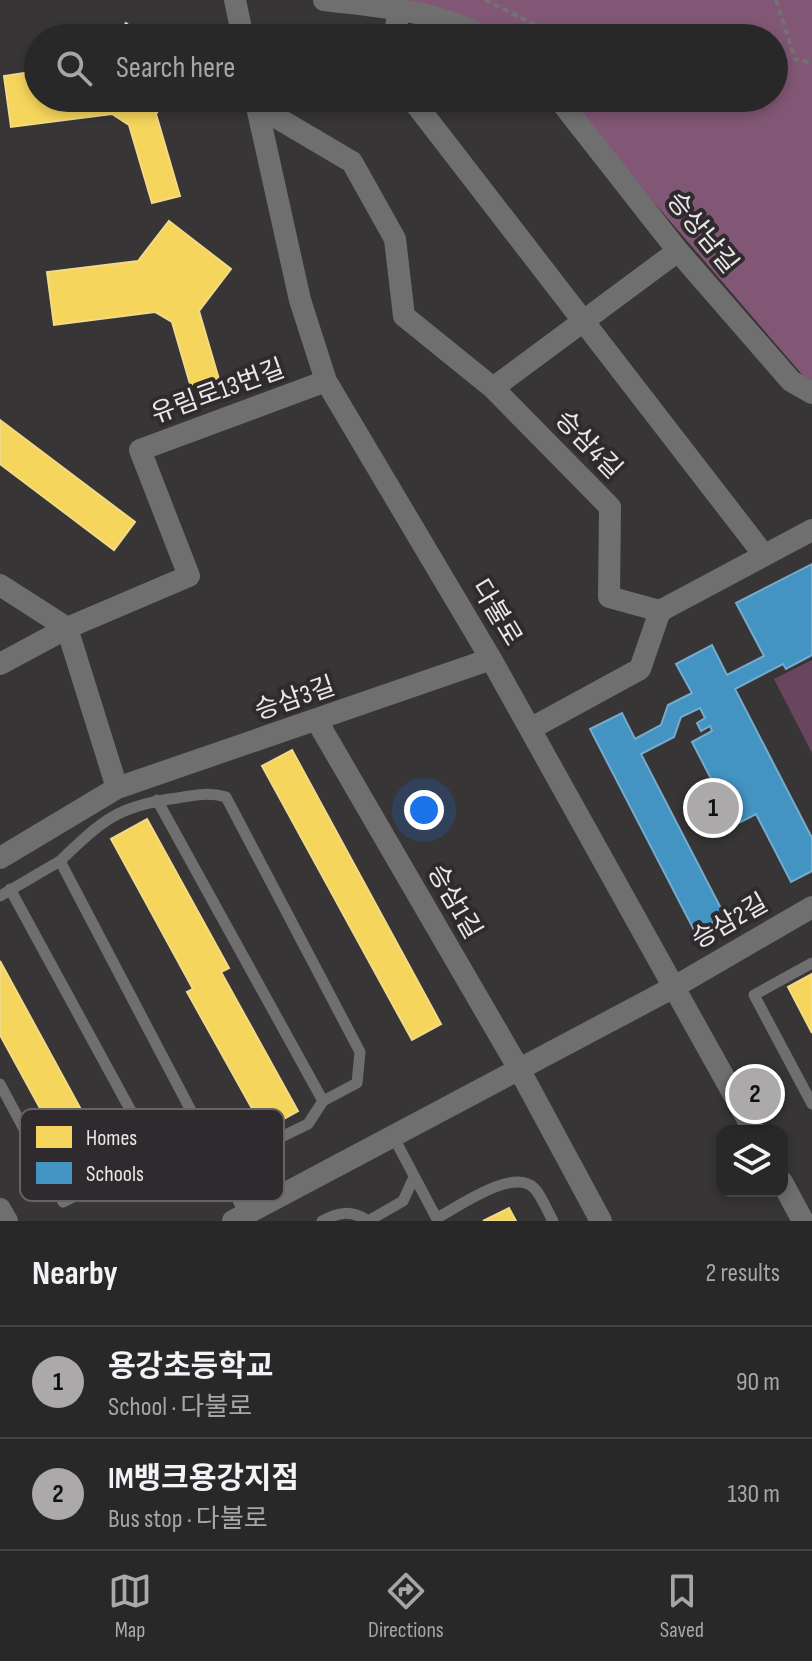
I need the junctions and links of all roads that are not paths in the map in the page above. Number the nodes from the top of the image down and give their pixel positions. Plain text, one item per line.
1 (235, 0) edge
2 (324, 0) edge
3 (399, 10) junction
4 (240, 24) edge
5 (396, 24) edge
6 (459, 24) edge
7 (258, 112) edge
8 (272, 112) edge
9 (422, 112) edge
10 (569, 112) edge
11 (678, 251) junction
12 (582, 319) junction
13 (326, 381) junction
14 (493, 388) junction
15 (812, 393) edge
16 (812, 530) edge
17 (764, 555) junction
18 (0, 585) edge
19 (660, 611) junction
20 (67, 628) junction
21 (491, 659) junction
22 (0, 664) edge
23 (317, 721) junction
24 (530, 729) junction
25 (117, 788) junction
26 (157, 800) junction
27 (0, 858) edge
28 (60, 861) junction
29 (5, 892) edge
30 (812, 907) edge
31 (812, 963) edge
32 (676, 986) junction
33 (519, 1069) junction
34 (0, 1084) edge
35 (323, 1101) junction
36 (812, 1104) edge
37 (129, 1109) edge
38 (190, 1109) edge
39 (20, 1121) edge
40 (751, 1125) edge
41 (284, 1136) edge
42 (393, 1136) junction
43 (414, 1177) junction
44 (788, 1193) edge
45 (284, 1194) edge
46 (271, 1201) edge
47 (0, 1209) edge
48 (389, 1216) edge
49 (239, 1218) edge
50 (437, 1220) edge
51 (7, 1221) edge
52 (322, 1221) edge
53 (367, 1221) edge
54 (553, 1221) edge
55 (601, 1221) edge
56 (803, 1221) edge

1 - 4 street
2 - 3 street
3 - 5 street
3 - 6 street
7 - 13 street, 다불로
8 - 14 street, 승삼4길
9 - 12 street
10 - 11 street, 승상남길
11 - 12 street
11 - 15 street, 승상남길
12 - 14 street
12 - 17 street
13 - 20 street, 유림로13번길
13 - 21 street, 다불로
14 - 19 street, 승삼4길
16 - 17 street
17 - 19 street
18 - 20 street
19 - 24 street
20 - 22 street
20 - 25 street
21 - 23 street, 승삼3길
21 - 24 street, 다불로
23 - 25 street, 승삼3길
23 - 33 street, 승삼1길
24 - 32 street, 다불로
25 - 27 street, 승삼3길
26 - 28 lane
26 - 35 lane
26 - 35 lane
28 - 29 lane
28 - 38 lane
29 - 37 lane
30 - 32 street, 승삼2길
31 - 36 lane
32 - 33 street
32 - 40 street, 다불로
33 - 42 street
33 - 55 street, 승삼1길
34 - 39 lane
35 - 41 lane
42 - 43 lane
42 - 45 street
43 - 48 lane
43 - 50 lane
44 - 56 street
46 - 49 street
47 - 51 street
48 - 53 lane
50 - 54 lane
52 - 53 lane

